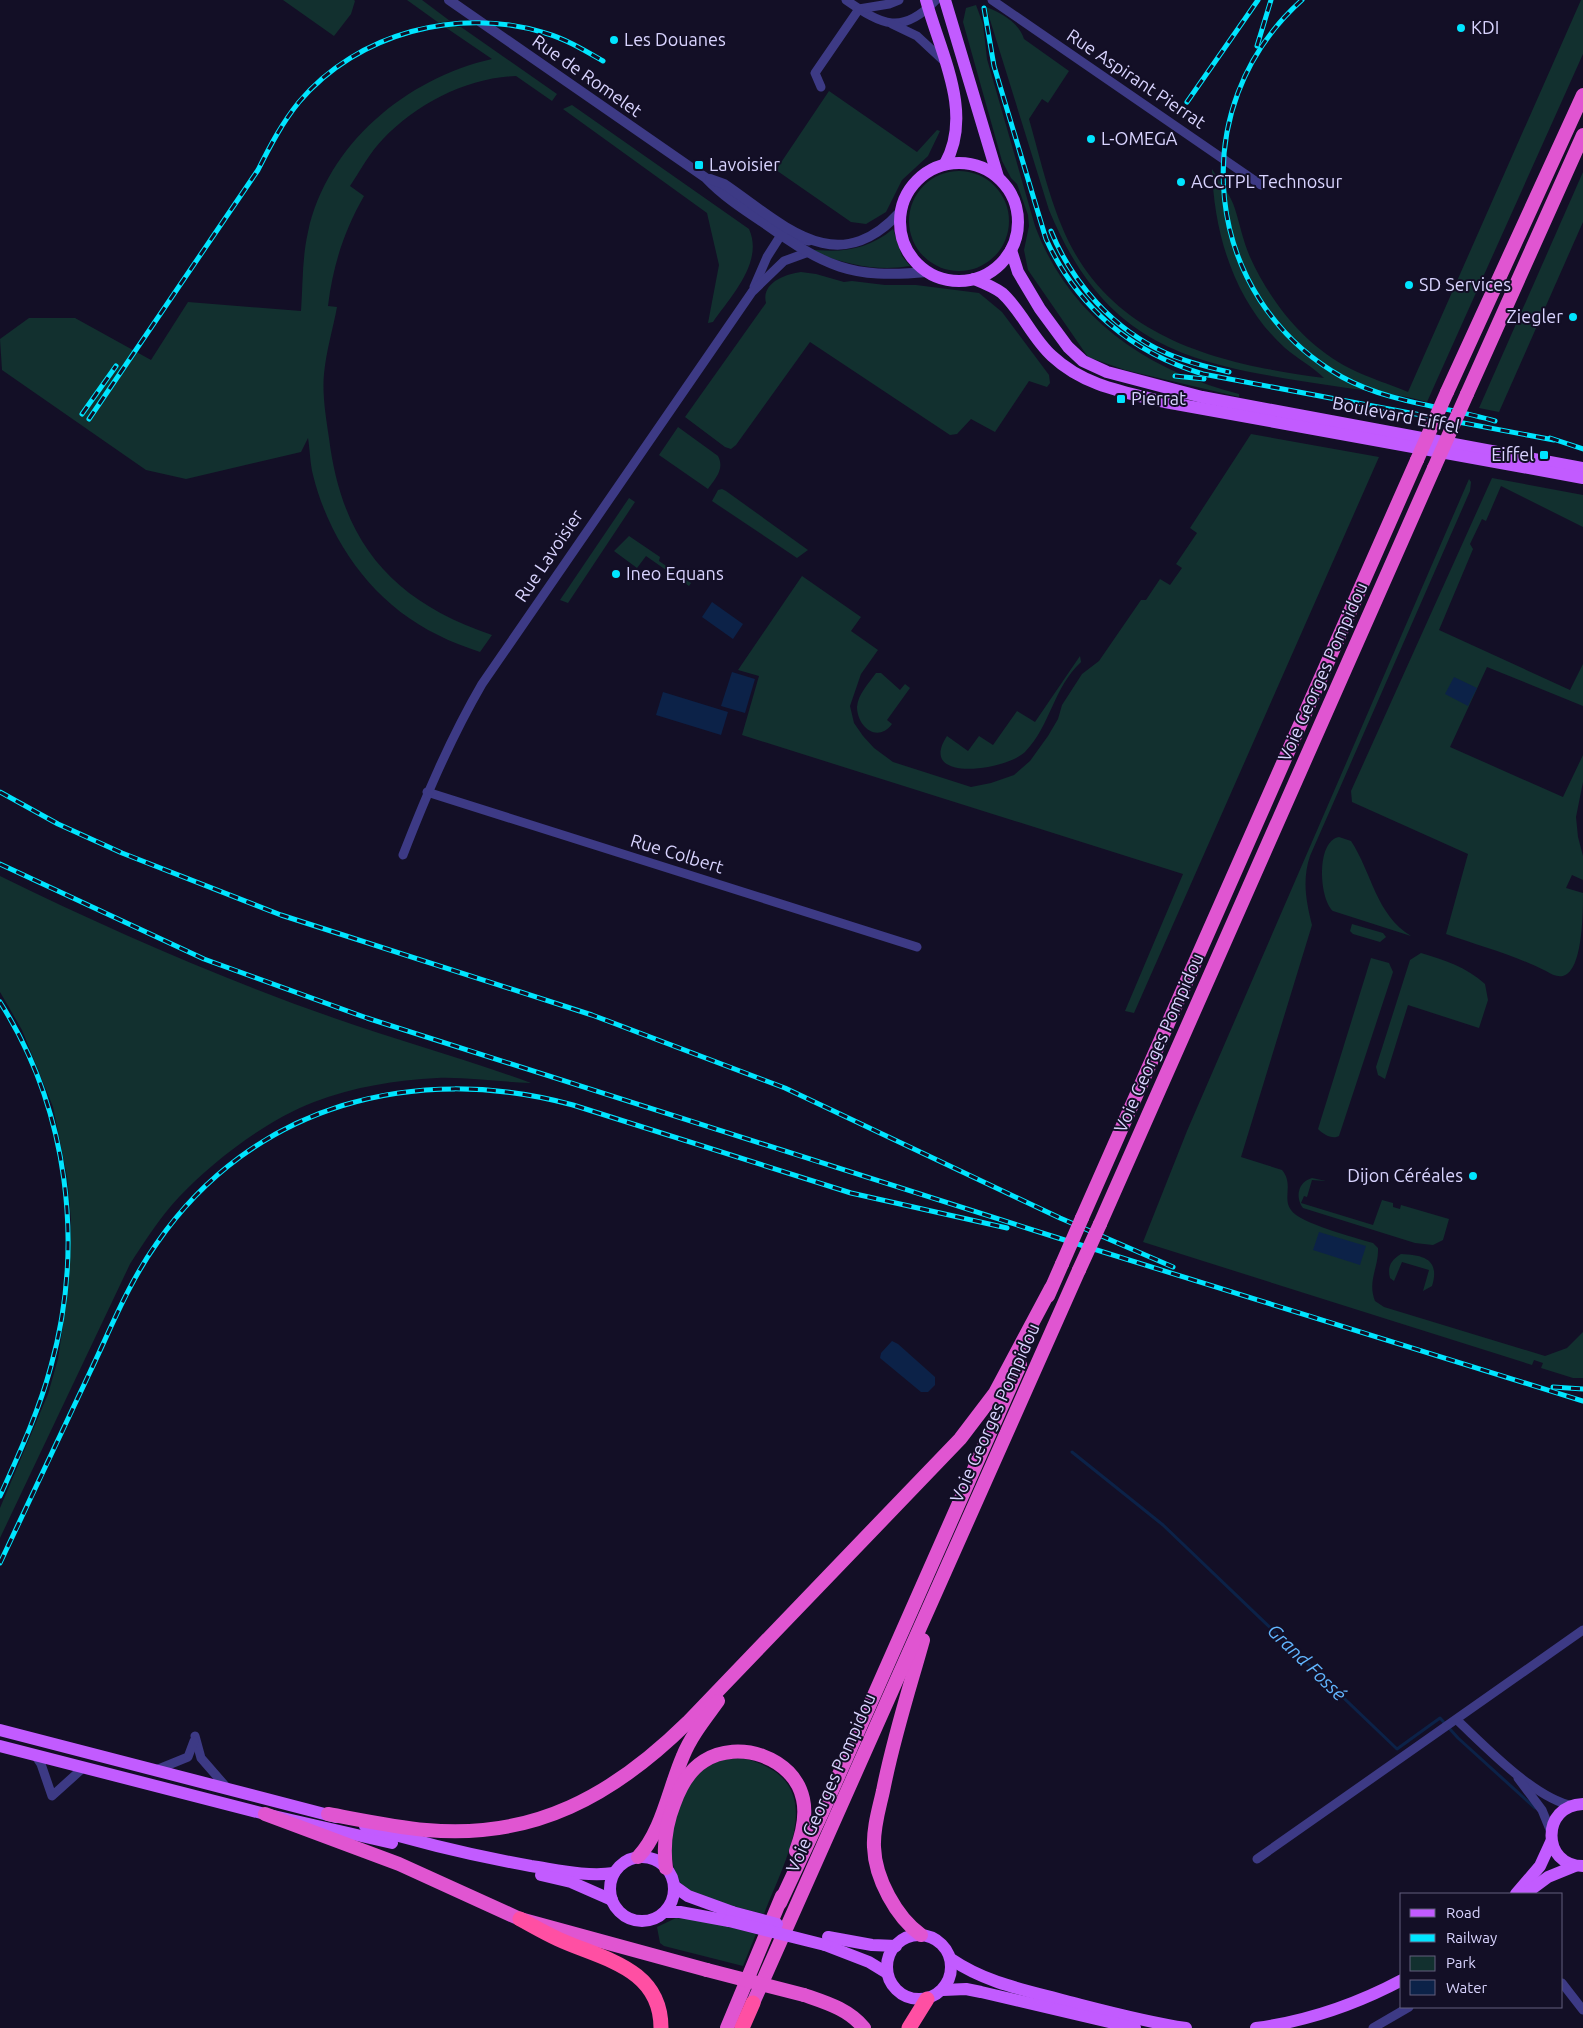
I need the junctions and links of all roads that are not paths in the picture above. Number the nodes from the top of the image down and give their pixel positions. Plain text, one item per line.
1 (449, 0) edge
2 (846, 0) edge
3 (901, 0) edge
4 (945, 0) edge
5 (992, 0) edge
6 (930, 3) edge
7 (859, 9) junction
8 (891, 24) junction
9 (945, 62) junction
10 (821, 88) dead end
11 (1583, 95) edge
12 (1583, 135) edge
13 (945, 164) junction
14 (998, 177) junction
15 (706, 178) junction
16 (1261, 185) dead end
17 (900, 212) junction
18 (781, 236) junction
19 (813, 242) junction
20 (1011, 250) junction
21 (806, 253) junction
22 (927, 272) junction
23 (974, 279) junction
24 (752, 292) junction
25 (1583, 468) edge
26 (1583, 478) edge
27 (427, 792) junction
28 (403, 855) dead end
29 (917, 947) dead end
30 (1051, 1288) junction
31 (937, 1591) junction
32 (1583, 1630) edge
33 (753, 1655) junction
34 (1457, 1720) junction
35 (0, 1730) edge
36 (0, 1746) edge
37 (35, 1755) junction
38 (83, 1768) junction
39 (154, 1770) junction
40 (1511, 1770) junction
41 (228, 1789) junction
42 (1578, 1805) edge
43 (264, 1814) junction
44 (328, 1814) junction
45 (1551, 1837) junction
46 (638, 1857) junction
47 (1257, 1858) dead end
48 (1579, 1866) edge
49 (666, 1868) junction
50 (614, 1873) junction
51 (674, 1886) junction
52 (1517, 1893) edge
53 (1526, 1893) edge
54 (612, 1900) junction
55 (780, 1903) junction
56 (665, 1912) junction
57 (731, 1917) junction
58 (520, 1919) junction
59 (921, 1935) junction
60 (827, 1941) junction
61 (896, 1946) junction
62 (951, 1959) junction
63 (771, 1966) junction
64 (888, 1973) junction
65 (1400, 1981) edge
66 (1563, 1984) edge
67 (1400, 1989) edge
68 (943, 1990) junction
69 (927, 1999) junction
70 (753, 2003) joint
71 (1407, 2008) edge
72 (1583, 2010) edge
73 (1115, 2025) edge
74 (661, 2028) edge
75 (727, 2028) edge
76 (742, 2028) edge
77 (749, 2028) edge
78 (864, 2028) edge
79 (910, 2028) edge
80 (1135, 2028) edge
81 (1186, 2028) edge
82 (1256, 2028) edge
83 (1293, 2028) edge
84 (1373, 2028) edge

1 - 15 street, Rue de Romelet
2 - 7 street
3 - 7 street
4 - 14 main road
5 - 16 street, Rue Aspirant Pierrat
6 - 8 street
6 - 9 main road
7 - 8 street
7 - 10 street
8 - 9 street
9 - 13 main road
11 - 30 highway, Voie Georges Pompidou, bridge
12 - 31 highway, Voie Georges Pompidou, bridge
13 - 14 main road
13 - 17 main road
14 - 20 main road
15 - 18 street, Rue de Romelet
15 - 19 street, Rue de Romelet
17 - 19 street, Rue de Romelet
17 - 22 main road
18 - 19 street
18 - 21 street, Rue de Romelet
18 - 24 street, Rue Lavoisier
20 - 23 main road
20 - 25 main road, Boulevard Eiffel
21 - 22 street, Rue de Romelet
21 - 24 street, Rue Lavoisier
22 - 23 main road
23 - 26 main road
24 - 27 street, Rue Lavoisier
27 - 28 street, Rue Lavoisier
27 - 29 street, Rue Colbert
30 - 33 highway
30 - 55 highway, Voie Georges Pompidou
31 - 59 highway
31 - 63 highway, Voie Georges Pompidou
32 - 34 street
33 - 44 highway
33 - 46 highway
34 - 40 street
34 - 47 street
35 - 39 main road
36 - 37 main road
37 - 38 main road
37 - 38 street
38 - 43 main road
39 - 41 main road
39 - 41 street
40 - 42 street
40 - 45 street
41 - 44 main road
42 - 45 main road
43 - 54 main road
43 - 58 highway
44 - 50 main road
45 - 48 main road
45 - 52 main road
46 - 49 main road
46 - 50 main road
48 - 53 main road
49 - 51 main road
49 - 55 highway
50 - 54 main road
51 - 56 main road
51 - 57 main road
54 - 56 main road
55 - 75 highway
56 - 57 main road
57 - 60 main road, bridge
58 - 74 highway
58 - 78 highway, bridge
59 - 61 main road
59 - 62 main road
60 - 61 main road
60 - 64 main road
61 - 64 main road
62 - 68 main road
62 - 81 main road
63 - 70 highway
63 - 77 highway
64 - 69 main road
65 - 82 main road
66 - 72 street
67 - 83 main road
68 - 69 main road
68 - 73 main road
69 - 79 highway
70 - 76 highway
71 - 84 street
73 - 80 main road

